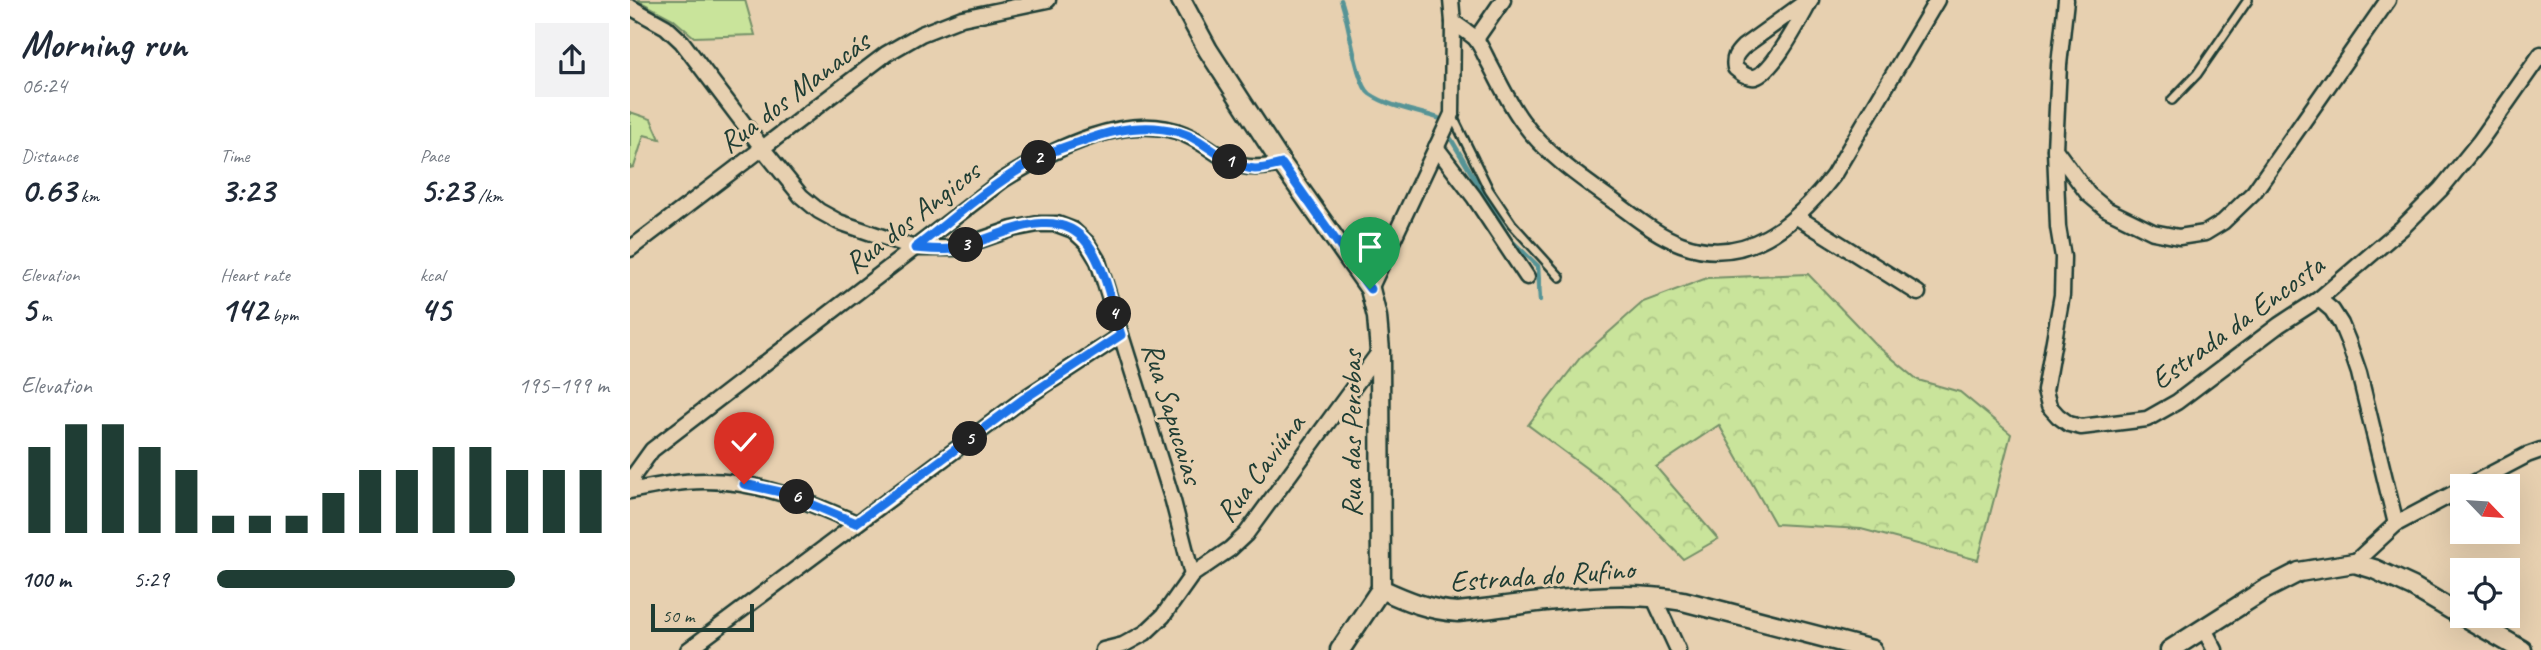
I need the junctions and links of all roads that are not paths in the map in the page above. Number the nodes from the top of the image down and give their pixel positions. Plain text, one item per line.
1 (1048, 0) edge
2 (1181, 0) edge
3 (1451, 0) edge
4 (1503, 0) edge
5 (1810, 0) edge
6 (1937, 0) edge
7 (2066, 0) edge
8 (2248, 0) edge
9 (2388, 0) edge
10 (630, 7) edge
11 (1453, 22) junction
12 (1476, 39) junction
13 (2541, 54) edge
14 (2172, 100) dead end
15 (1452, 114) junction
16 (1436, 147) junction
17 (762, 149) junction
18 (2055, 149) junction
19 (1282, 164) junction
20 (1797, 217) junction
21 (915, 248) junction
22 (630, 249) edge
23 (1527, 277) dead end
24 (1560, 277) dead end
25 (1370, 289) junction
26 (1918, 293) dead end
27 (2319, 299) junction
28 (1121, 335) junction
29 (1380, 351) junction
30 (2540, 449) edge
31 (2491, 474) edge
32 (630, 491) edge
33 (2450, 495) edge
34 (856, 523) junction
35 (2396, 524) junction
36 (2354, 563) junction
37 (1192, 575) junction
38 (1381, 589) junction
39 (1653, 596) junction
40 (2450, 608) edge
41 (2484, 628) edge
42 (2204, 629) junction
43 (688, 650) edge
44 (1103, 650) edge
45 (1340, 650) edge
46 (1678, 650) edge
47 (1872, 650) edge
48 (2170, 650) edge
49 (2215, 650) edge
50 (2522, 650) edge

1 - 17 street, Rua dos Manacás
2 - 19 street, Rua das Perobas
3 - 11 street
4 - 12 street
5 - 5 street
6 - 20 street
7 - 18 street, Estrada da Encosta
8 - 14 lane
9 - 18 street
10 - 17 street, Rua Sapucaias
11 - 12 street
11 - 15 street
12 - 20 street
13 - 27 street, Estrada da Encosta
15 - 16 street
15 - 24 lane
16 - 23 street
16 - 25 street
17 - 21 street, Rua Sapucaias
17 - 22 street, Rua dos Manacás
18 - 27 street, Estrada da Encosta
19 - 21 street, Rua dos Angicos
19 - 25 street, Rua das Perobas
20 - 26 street
21 - 28 street, Rua Sapucaias
21 - 32 street, Rua dos Angicos
25 - 29 street, Rua das Perobas
27 - 35 street
28 - 34 street
28 - 37 street, Rua Sapucaias
29 - 37 street, Rua Caviúna
29 - 38 street, Rua das Perobas
30 - 31 street
32 - 34 street
33 - 35 street
34 - 43 street
35 - 36 street
36 - 40 street
36 - 42 street
37 - 44 street, Rua Caviúna
38 - 39 street, Estrada do Rufino
38 - 45 street
39 - 46 street
39 - 47 street, Estrada do Rufino
41 - 50 street
42 - 48 street
42 - 49 street

